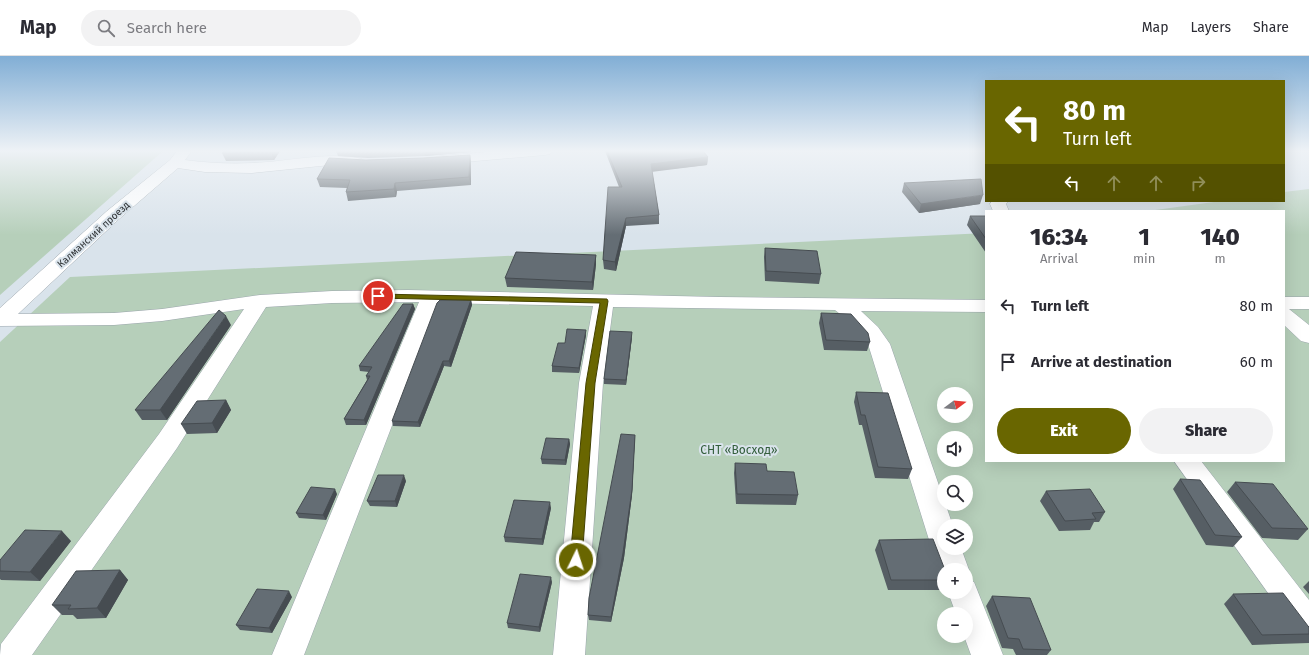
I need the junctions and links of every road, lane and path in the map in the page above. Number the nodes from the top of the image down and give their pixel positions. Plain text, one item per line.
1 (155, 179) edge
2 (431, 297) junction
3 (260, 301) junction
4 (604, 301) junction
5 (1285, 303) edge
6 (1309, 303) edge
7 (839, 304) junction
8 (985, 306) edge
9 (1285, 315) edge
10 (0, 319) edge
11 (1309, 336) edge
12 (1188, 462) edge
13 (937, 522) edge
14 (966, 599) edge
15 (1309, 625) edge
16 (13, 655) edge
17 (288, 655) edge
18 (569, 655) edge
19 (987, 655) edge

1 - 10 street, Калманский проезд
2 - 3 street
2 - 4 street
2 - 17 street
3 - 10 street
3 - 16 street
4 - 7 street
4 - 18 street
5 - 6 street
7 - 8 street
7 - 13 street
9 - 11 street
12 - 15 street
14 - 19 street

